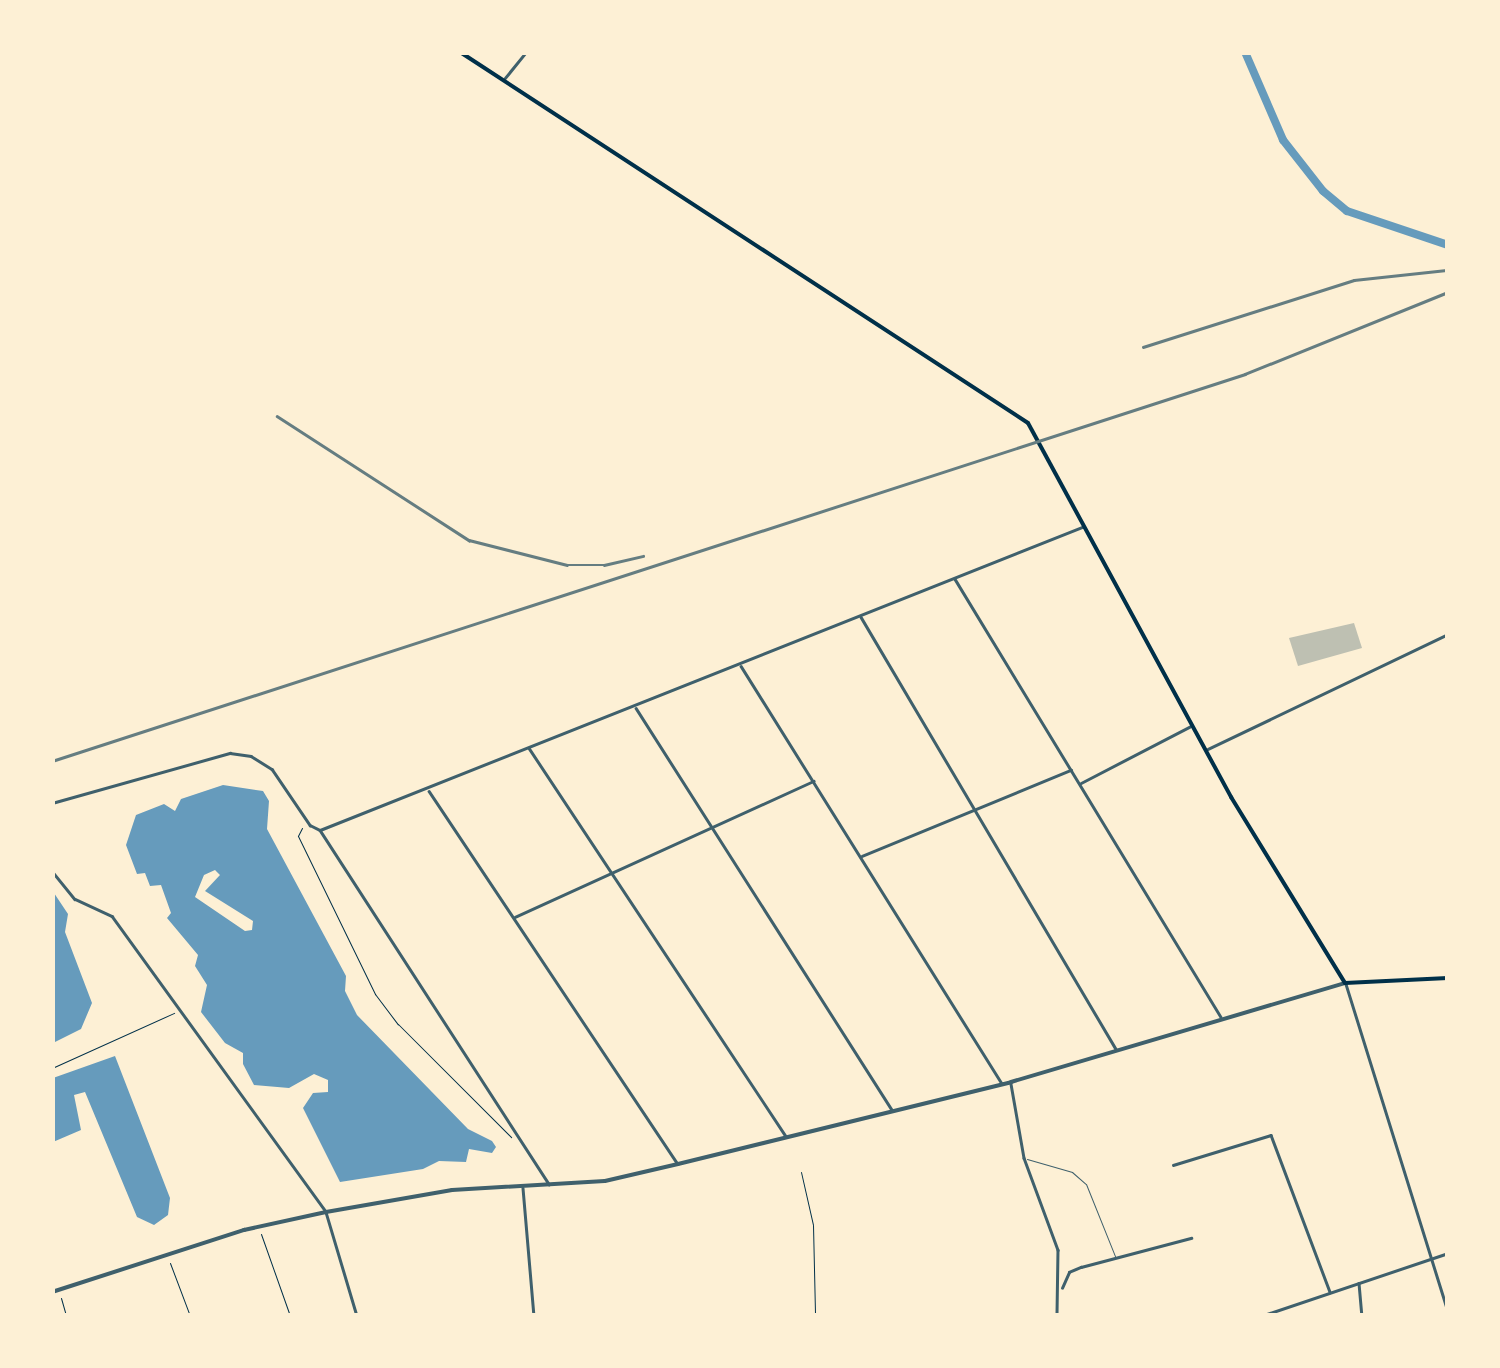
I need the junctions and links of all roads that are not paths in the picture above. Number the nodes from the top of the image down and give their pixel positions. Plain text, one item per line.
1 (460, 52) edge
2 (526, 52) edge
3 (504, 81) junction
4 (1083, 527) junction
5 (955, 580) junction
6 (861, 617) junction
7 (1448, 634) edge
8 (741, 665) junction
9 (635, 706) junction
10 (1193, 725) junction
11 (529, 748) junction
12 (1207, 749) junction
13 (1071, 770) junction
14 (814, 781) junction
15 (1080, 784) junction
16 (427, 788) junction
17 (52, 803) edge
18 (974, 808) junction
19 (713, 827) junction
20 (320, 830) junction
21 (861, 857) junction
22 (52, 872) edge
23 (612, 872) junction
24 (514, 918) junction
25 (1448, 978) edge
26 (1345, 982) junction
27 (1222, 1018) junction
28 (1117, 1050) junction
29 (1011, 1082) junction
30 (1003, 1084) junction
31 (893, 1111) junction
32 (787, 1137) junction
33 (1024, 1158) junction
34 (678, 1164) junction
35 (1173, 1165) dead end
36 (523, 1186) junction
37 (550, 1186) junction
38 (326, 1212) junction
39 (1190, 1238) dead end
40 (1448, 1254) edge
41 (1116, 1258) junction
42 (1432, 1258) junction
43 (1358, 1283) junction
44 (1061, 1289) junction
45 (55, 1291) edge
46 (1330, 1292) junction
47 (1448, 1311) edge
48 (357, 1316) edge
49 (534, 1316) edge
50 (1057, 1316) edge
51 (1261, 1316) edge
52 (1362, 1316) edge

1 - 3 main road
2 - 3 street
3 - 4 main road
4 - 5 street
4 - 10 main road
5 - 6 street
5 - 13 street
6 - 8 street
6 - 18 street
7 - 12 street
8 - 9 street
8 - 14 street
9 - 11 street
9 - 19 street
10 - 12 main road
10 - 15 street
11 - 16 street
11 - 23 street
12 - 26 main road
13 - 15 street
13 - 18 street
14 - 19 street
14 - 21 street
15 - 27 street
16 - 20 street
16 - 24 street
17 - 20 street
18 - 21 street
18 - 28 street
19 - 23 street
19 - 31 street
20 - 37 street
21 - 30 street
22 - 38 street
23 - 24 street
23 - 32 street
24 - 34 street
25 - 26 main road
26 - 27 street
26 - 42 street
27 - 28 street
28 - 29 street
29 - 30 street
29 - 33 street
30 - 31 street
31 - 32 street
32 - 34 street
33 - 41 lane
33 - 44 street
34 - 37 street
35 - 46 street
36 - 37 street
36 - 38 street
36 - 49 street
38 - 45 street
38 - 48 street
39 - 41 street
40 - 42 street
41 - 44 street
42 - 43 street
42 - 47 street
43 - 46 street
43 - 52 street
44 - 50 street
46 - 51 street

